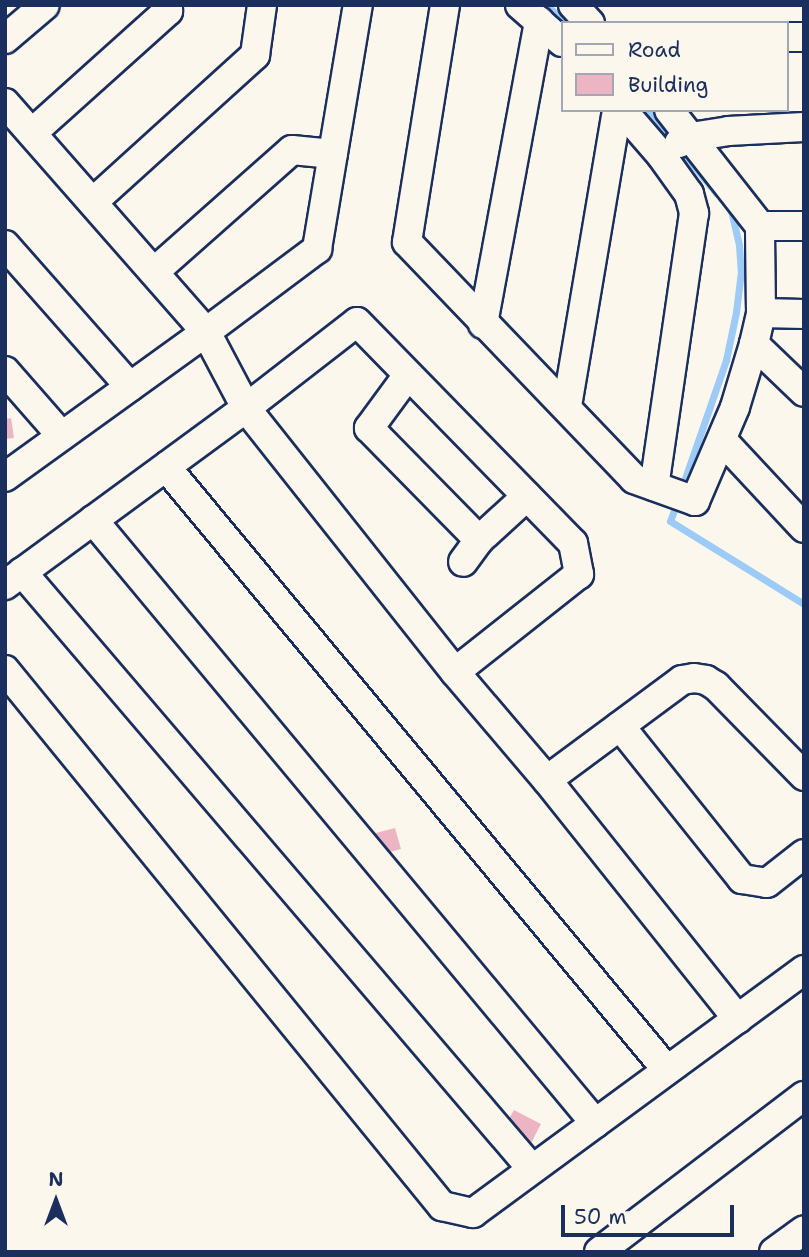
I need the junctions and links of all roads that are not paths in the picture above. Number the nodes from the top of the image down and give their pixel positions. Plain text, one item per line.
1 (45, 5) edge
2 (169, 5) edge
3 (262, 5) edge
4 (358, 5) edge
5 (445, 5) edge
6 (573, 5) edge
7 (530, 13) edge
8 (588, 21) edge
9 (5, 39) edge
10 (560, 40) edge
11 (5, 103) edge
12 (619, 112) edge
13 (622, 112) edge
14 (669, 112) edge
15 (804, 127) edge
16 (32, 133) junction
17 (677, 145) junction
18 (333, 154) junction
19 (93, 202) junction
20 (760, 226) junction
21 (804, 226) edge
22 (5, 245) edge
23 (154, 272) junction
24 (761, 313) junction
25 (804, 314) edge
26 (483, 324) junction
27 (206, 332) junction
28 (754, 344) junction
29 (5, 371) edge
30 (408, 374) junction
31 (130, 387) junction
32 (804, 392) edge
33 (567, 406) junction
34 (246, 408) junction
35 (62, 436) junction
36 (723, 441) junction
37 (166, 467) junction
38 (5, 477) edge
39 (672, 493) junction
40 (527, 496) junction
41 (93, 520) junction
42 (804, 528) edge
43 (14, 579) edge
44 (5, 670) edge
45 (455, 672) junction
46 (620, 726) junction
47 (804, 776) edge
48 (547, 780) junction
49 (804, 854) edge
50 (804, 970) edge
51 (738, 1018) junction
52 (667, 1070) junction
53 (804, 1096) edge
54 (595, 1123) junction
55 (532, 1169) junction
56 (804, 1230) edge
57 (598, 1252) edge
58 (774, 1252) edge

1 - 9 street
2 - 16 street
3 - 19 street
4 - 18 street
5 - 26 street
6 - 8 street
7 - 10 street
7 - 26 street
11 - 16 street
12 - 33 street
13 - 17 street
14 - 17 street
15 - 17 street
16 - 19 street
17 - 20 street
17 - 39 street
18 - 23 street
18 - 27 street
19 - 23 street
20 - 21 street
20 - 24 street
22 - 31 street
23 - 27 street
24 - 25 street
24 - 28 street
26 - 33 street
27 - 31 street
27 - 34 street
28 - 32 street
28 - 36 street
29 - 35 street
30 - 34 street
30 - 40 street
30 - 40 street
31 - 35 street
33 - 39 street
34 - 37 street
34 - 45 street
35 - 38 street
36 - 39 street
36 - 42 street
37 - 41 street
37 - 52 street
40 - 45 street
41 - 43 street
41 - 54 street
43 - 55 street
44 - 55 street
45 - 48 street
46 - 47 street
46 - 48 street
46 - 49 street
48 - 51 street
50 - 51 street
51 - 52 street
52 - 54 street
53 - 57 street
54 - 55 street
56 - 58 street

